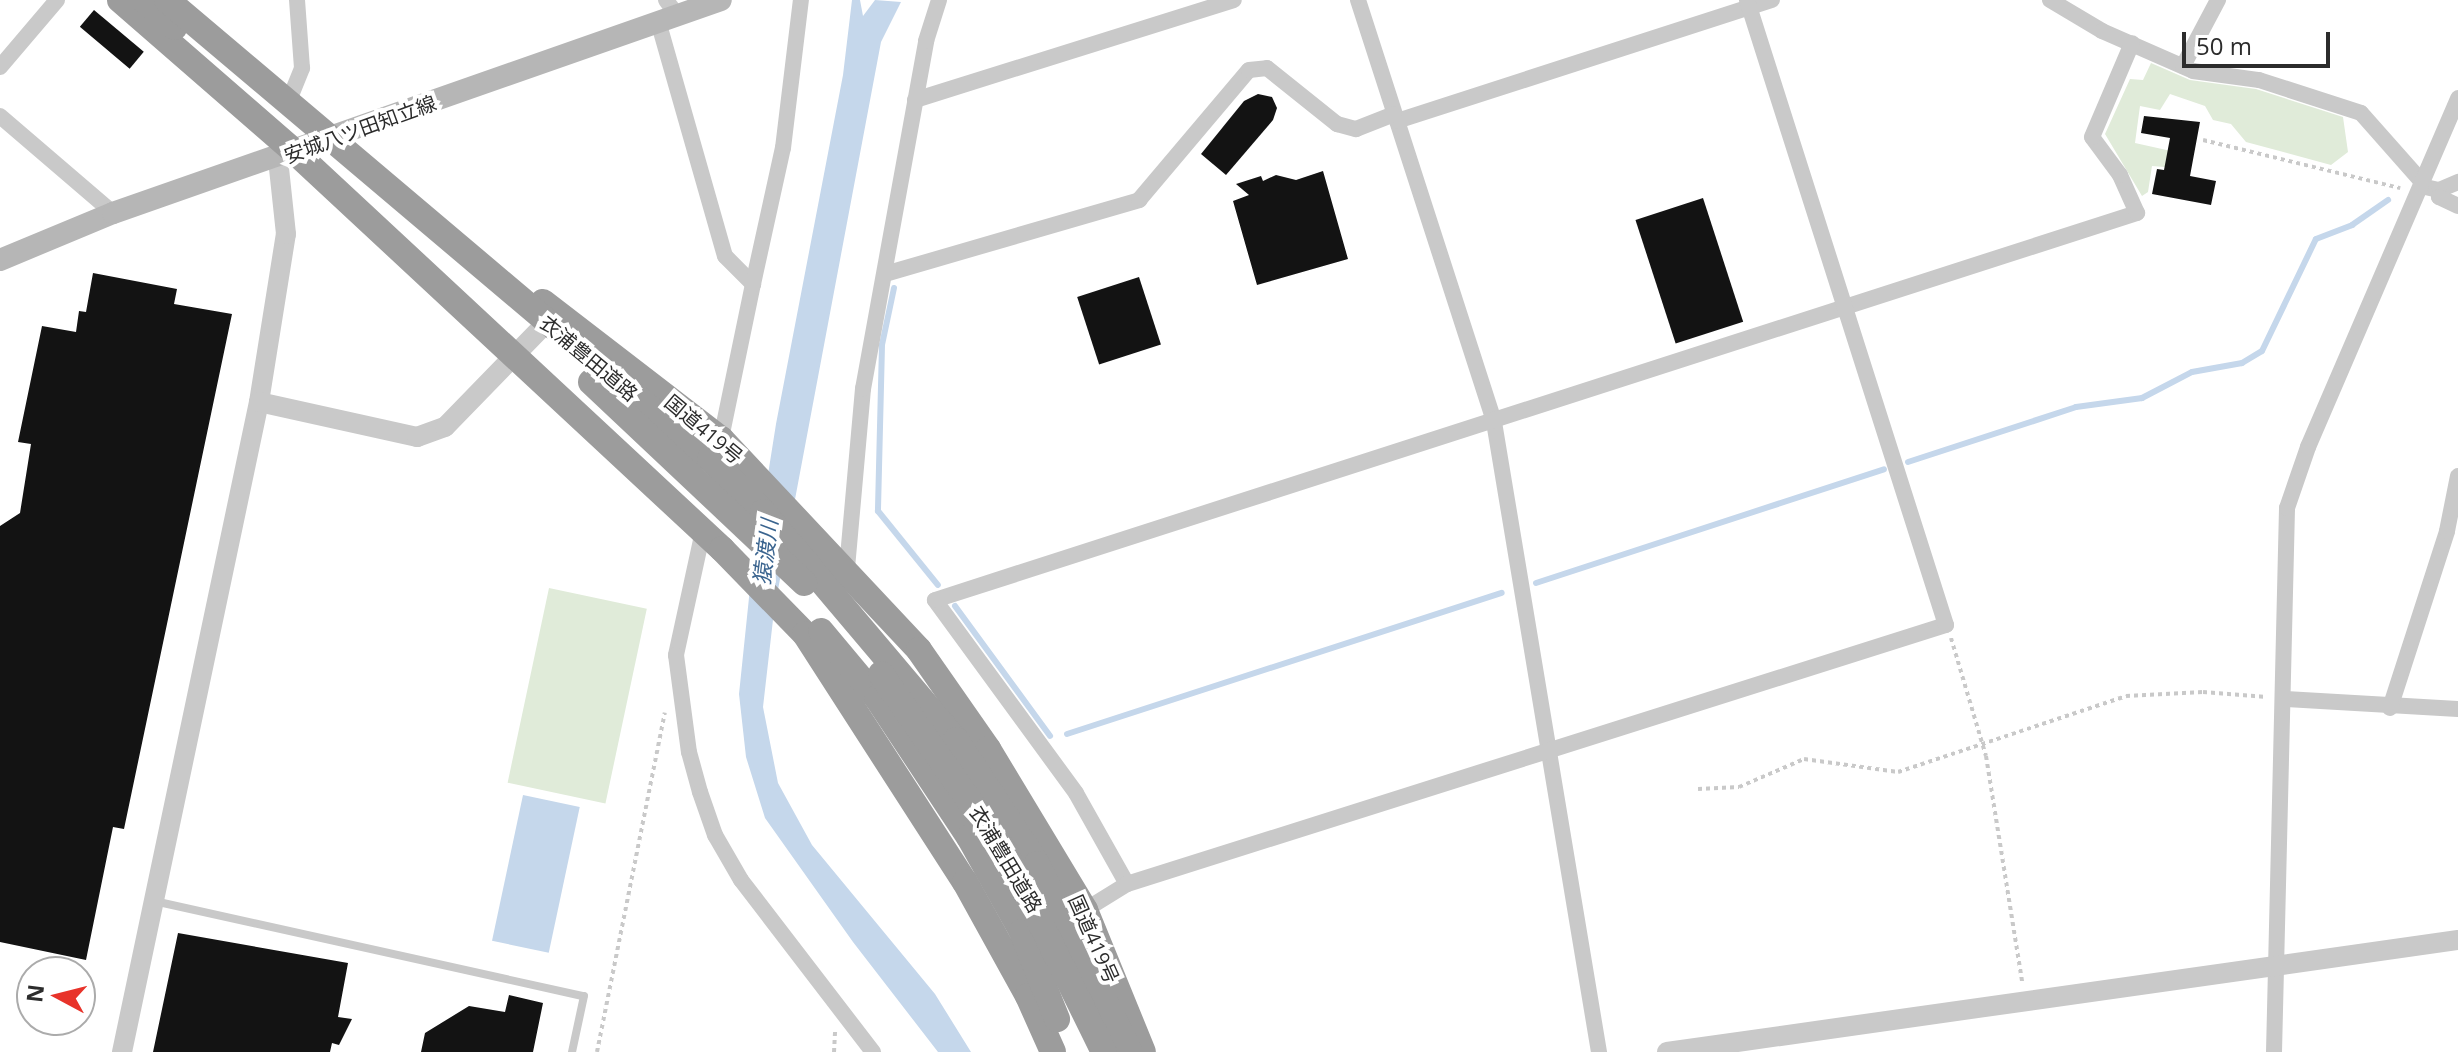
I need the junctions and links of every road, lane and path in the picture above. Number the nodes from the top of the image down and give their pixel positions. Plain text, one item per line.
1 (57, 0) edge
2 (120, 0) edge
3 (144, 0) edge
4 (167, 0) edge
5 (184, 0) edge
6 (297, 0) edge
7 (721, 0) edge
8 (801, 0) edge
9 (939, 0) edge
10 (1234, 0) edge
11 (1358, 0) edge
12 (1772, 0) edge
13 (2050, 0) edge
14 (2218, 0) edge
15 (1747, 3) edge
16 (667, 12) edge
17 (2132, 43) junction
18 (2183, 66) junction
19 (0, 67) edge
20 (292, 93) junction
21 (2458, 98) edge
22 (915, 100) junction
23 (0, 116) edge
24 (1396, 118) junction
25 (338, 135) junction
26 (2203, 140) dead end
27 (287, 156) junction
28 (2458, 182) edge
29 (2420, 187) junction
30 (2439, 190) junction
31 (2458, 206) edge
32 (113, 213) junction
33 (0, 260) edge
34 (885, 274) junction
35 (753, 284) junction
36 (1846, 308) junction
37 (556, 313) junction
38 (512, 355) junction
39 (583, 373) junction
40 (259, 402) junction
41 (1494, 422) junction
42 (721, 439) junction
43 (2458, 476) edge
44 (713, 540) junction
45 (847, 568) junction
46 (1946, 625) junction
47 (2285, 699) junction
48 (667, 701) dead end
49 (2390, 708) junction
50 (2458, 709) edge
51 (1983, 745) junction
52 (1550, 750) junction
53 (1698, 789) dead end
54 (1127, 884) junction
55 (154, 901) junction
56 (1085, 910) junction
57 (2458, 940) edge
58 (2278, 966) junction
59 (2025, 1001) junction
60 (122, 1052) edge
61 (572, 1052) edge
62 (597, 1052) edge
63 (873, 1052) edge
64 (1053, 1052) edge
65 (1070, 1052) edge
66 (1104, 1052) edge
67 (1130, 1052) edge
68 (1143, 1052) edge
69 (1599, 1052) edge
70 (1667, 1052) edge
71 (2274, 1052) edge

1 - 19 street
2 - 27 highway
3 - 39 highway, 衣浦豊田道路, bridge
4 - 67 highway, 衣浦豊田道路, bridge
5 - 20 highway, 国道419号
6 - 20 street
7 - 16 main road, 安城八ツ田知立線
8 - 35 street
9 - 22 street
10 - 22 street
11 - 24 street
12 - 15 street
13 - 17 street
14 - 18 street
15 - 24 street
15 - 36 street
16 - 25 main road, 安城八ツ田知立線
16 - 35 street
17 - 18 street
17 - 36 street
18 - 29 street
20 - 25 highway, 国道419号
21 - 29 street
22 - 34 street
23 - 32 street
24 - 34 street
24 - 41 street
25 - 27 main road, 安城八ツ田知立線
25 - 37 highway, 国道419号
26 - 29 path
27 - 32 main road, 安城八ツ田知立線
27 - 38 highway
27 - 40 street
28 - 30 street
29 - 30 street
29 - 47 street
30 - 31 street
32 - 33 main road, 安城八ツ田知立線
34 - 45 street
35 - 42 street
36 - 41 street
36 - 46 street
37 - 38 street
37 - 42 highway, 国道419号
38 - 40 street
38 - 44 highway
39 - 65 highway, 衣浦豊田道路, bridge
39 - 66 highway, 衣浦豊田道路, bridge
40 - 55 street
41 - 52 street
41 - 54 street
42 - 45 highway, 国道419号
43 - 49 street
44 - 63 street
44 - 64 highway
45 - 56 highway, 国道419号
46 - 51 path
46 - 52 street
47 - 49 street
47 - 51 path
47 - 58 street
48 - 62 path
49 - 50 street
51 - 53 path
51 - 59 path
52 - 54 street
52 - 69 street
54 - 56 street
55 - 60 street
55 - 61 lane
56 - 68 highway, 国道419号
57 - 58 street
58 - 59 street
58 - 71 street
59 - 70 street

